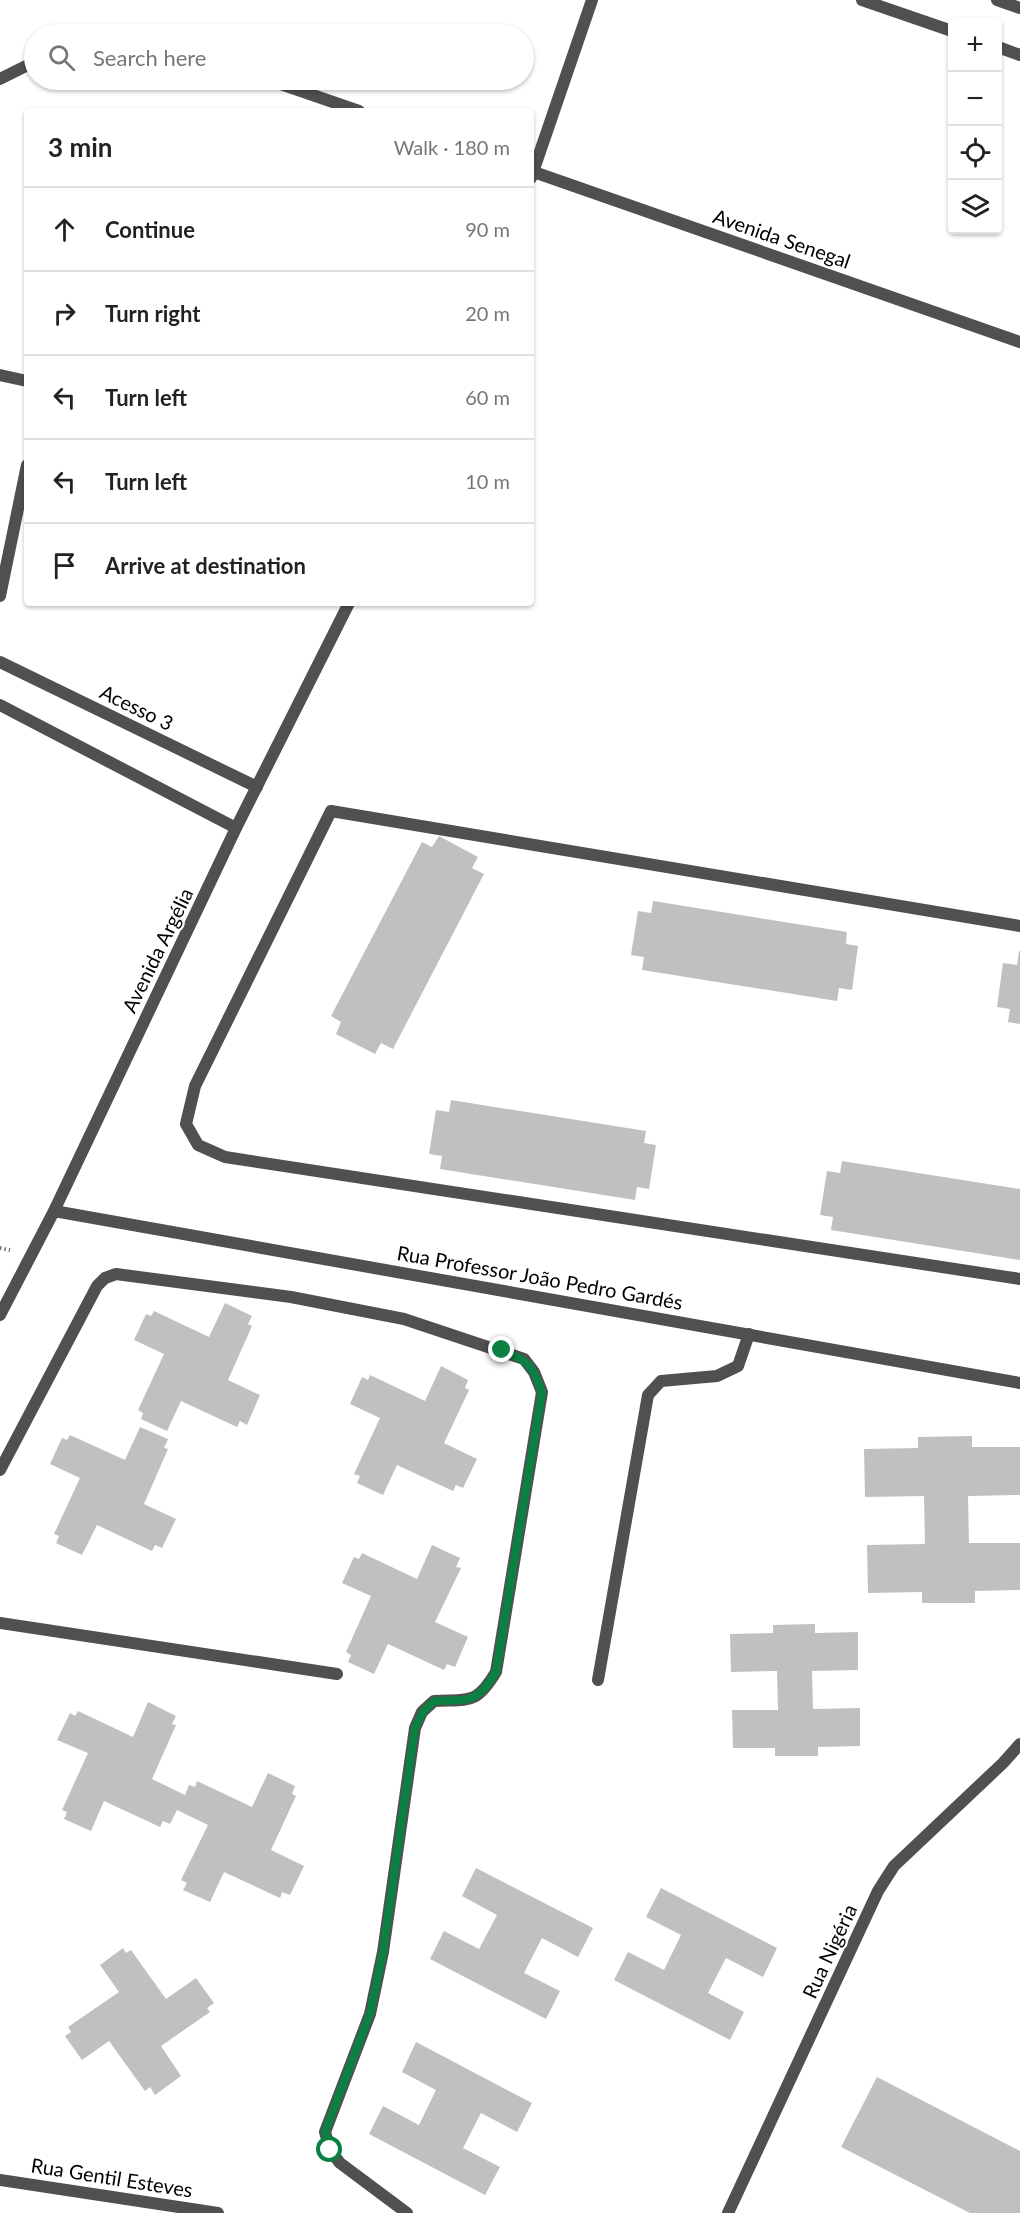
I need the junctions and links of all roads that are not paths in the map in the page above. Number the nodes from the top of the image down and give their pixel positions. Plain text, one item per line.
1 (592, 0) edge
2 (862, 0) edge
3 (997, 0) edge
4 (1020, 8) edge
5 (948, 30) edge
6 (1002, 48) edge
7 (1020, 55) edge
8 (24, 67) edge
9 (0, 79) edge
10 (298, 90) edge
11 (350, 108) edge
12 (534, 168) edge
13 (534, 175) edge
14 (1020, 342) edge
15 (0, 375) edge
16 (24, 380) edge
17 (24, 480) edge
18 (0, 596) edge
19 (348, 606) edge
20 (0, 662) edge
21 (0, 705) edge
22 (257, 787) junction
23 (236, 828) junction
24 (1020, 926) edge
25 (54, 1211) junction
26 (1020, 1279) edge
27 (0, 1315) edge
28 (749, 1335) junction
29 (1020, 1383) edge
30 (0, 1470) edge
31 (0, 1623) edge
32 (337, 1674) dead end
33 (598, 1680) dead end
34 (1020, 1744) edge
35 (0, 2180) edge
36 (218, 2213) edge
37 (407, 2213) edge
38 (728, 2213) edge

1 - 12 street
2 - 5 street
3 - 4 street
6 - 7 street
8 - 9 street
10 - 11 street
13 - 14 street, Avenida Senegal
15 - 16 street
17 - 18 street
19 - 22 street, Avenida Argélia
20 - 22 street, Acesso 3
21 - 23 street
22 - 23 street, Avenida Argélia
23 - 25 street, Avenida Argélia
24 - 26 street
25 - 27 street, Avenida Argélia
25 - 28 street, Rua Professor João Pedro Gardés
28 - 29 street, Rua Professor João Pedro Gardés
28 - 33 street
30 - 37 street
31 - 32 street
34 - 38 street, Rua Nigéria
35 - 36 street, Rua Gentil Esteves

